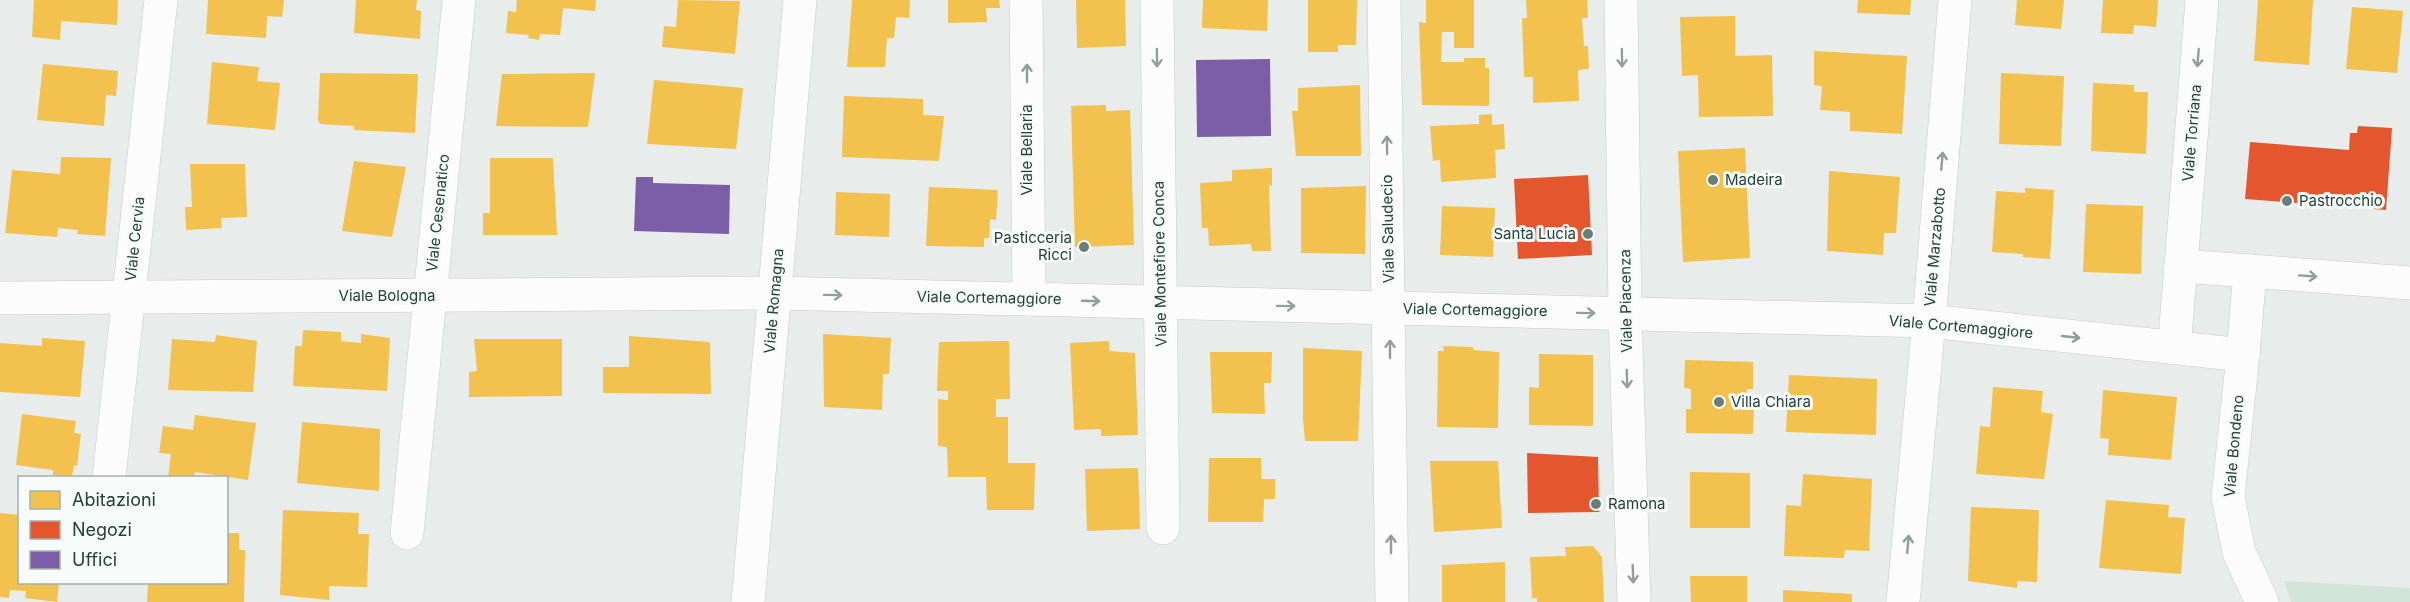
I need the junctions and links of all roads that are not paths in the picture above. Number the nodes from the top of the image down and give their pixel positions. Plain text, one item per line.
1 (161, 0) edge
2 (459, 0) edge
3 (800, 0) edge
4 (1026, 0) edge
5 (1156, 0) edge
6 (1384, 0) edge
7 (1621, 0) edge
8 (1955, 0) edge
9 (2202, 0) edge
10 (2181, 266) junction
11 (2250, 271) junction
12 (2410, 283) edge
13 (774, 293) junction
14 (429, 295) junction
15 (128, 297) junction
16 (0, 298) edge
17 (1029, 299) junction
18 (1160, 303) junction
19 (1389, 308) junction
20 (1625, 314) junction
21 (1929, 321) junction
22 (2174, 348) junction
23 (2243, 355) junction
24 (109, 476) edge
25 (1163, 528) dead end
26 (407, 533) dead end
27 (747, 602) edge
28 (1392, 602) edge
29 (1634, 602) edge
30 (1903, 602) edge
31 (2262, 602) edge

1 - 15 street, Viale Cervia
2 - 14 street, Viale Cesenatico
3 - 13 street, Viale Romagna
17 -> 4 street, Viale Bellaria
5 -> 18 street, Viale Montefiore Conca
19 -> 6 street, Viale Saludecio
7 -> 20 street, Viale Piacenza
21 -> 8 street, Viale Marzabotto
9 -> 10 street, Viale Torriana
10 - 11 street
10 - 22 street
11 -> 12 street
11 - 23 street
13 - 14 street, Viale Bologna
13 -> 17 street, Viale Cortemaggiore
13 - 27 street, Viale Romagna
14 - 15 street, Viale Bologna
14 - 26 street, Viale Cesenatico
15 - 16 street, Viale Bologna
15 - 24 street, Viale Cervia
17 -> 18 street, Viale Cortemaggiore
18 -> 19 street, Viale Cortemaggiore
18 - 25 street, Viale Montefiore Conca
19 -> 20 street, Viale Cortemaggiore
28 -> 19 street, Viale Saludecio
20 - 21 street, Viale Cortemaggiore
20 -> 29 street, Viale Piacenza
21 -> 22 street, Viale Cortemaggiore
30 -> 21 street, Viale Marzabotto
22 - 23 street, Viale Cortemaggiore
23 - 31 street, Viale Bondeno

